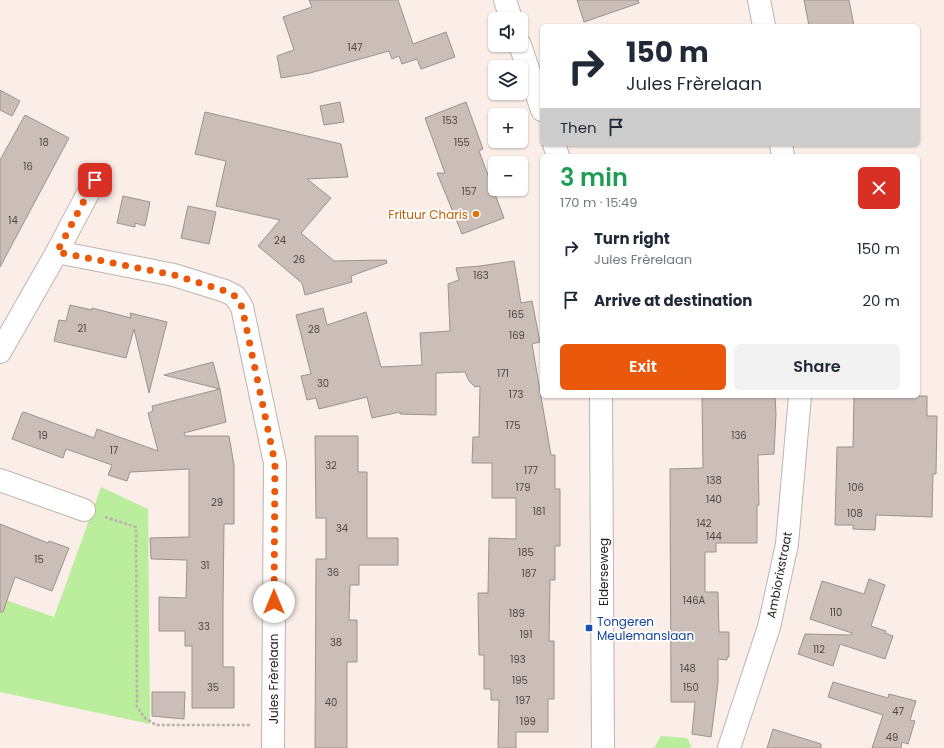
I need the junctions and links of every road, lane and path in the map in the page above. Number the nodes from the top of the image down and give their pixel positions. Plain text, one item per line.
1 (505, 0) edge
2 (759, 0) edge
3 (509, 12) edge
4 (764, 24) edge
5 (522, 52) edge
6 (540, 104) edge
7 (95, 180) dead end
8 (57, 252) junction
9 (0, 352) edge
10 (601, 398) edge
11 (800, 398) edge
12 (0, 480) edge
13 (84, 510) joint
14 (273, 725) junction
15 (273, 748) edge
16 (603, 748) edge
17 (729, 748) edge

1 - 3 street
2 - 4 street
5 - 6 street
7 - 8 street
8 - 9 street
8 - 14 street, Jules Frèrelaan
10 - 16 street, Elderseweg
11 - 17 street, Ambiorixstraat
12 - 13 street
13 - 14 path
14 - 15 street, Jules Frèrelaan

